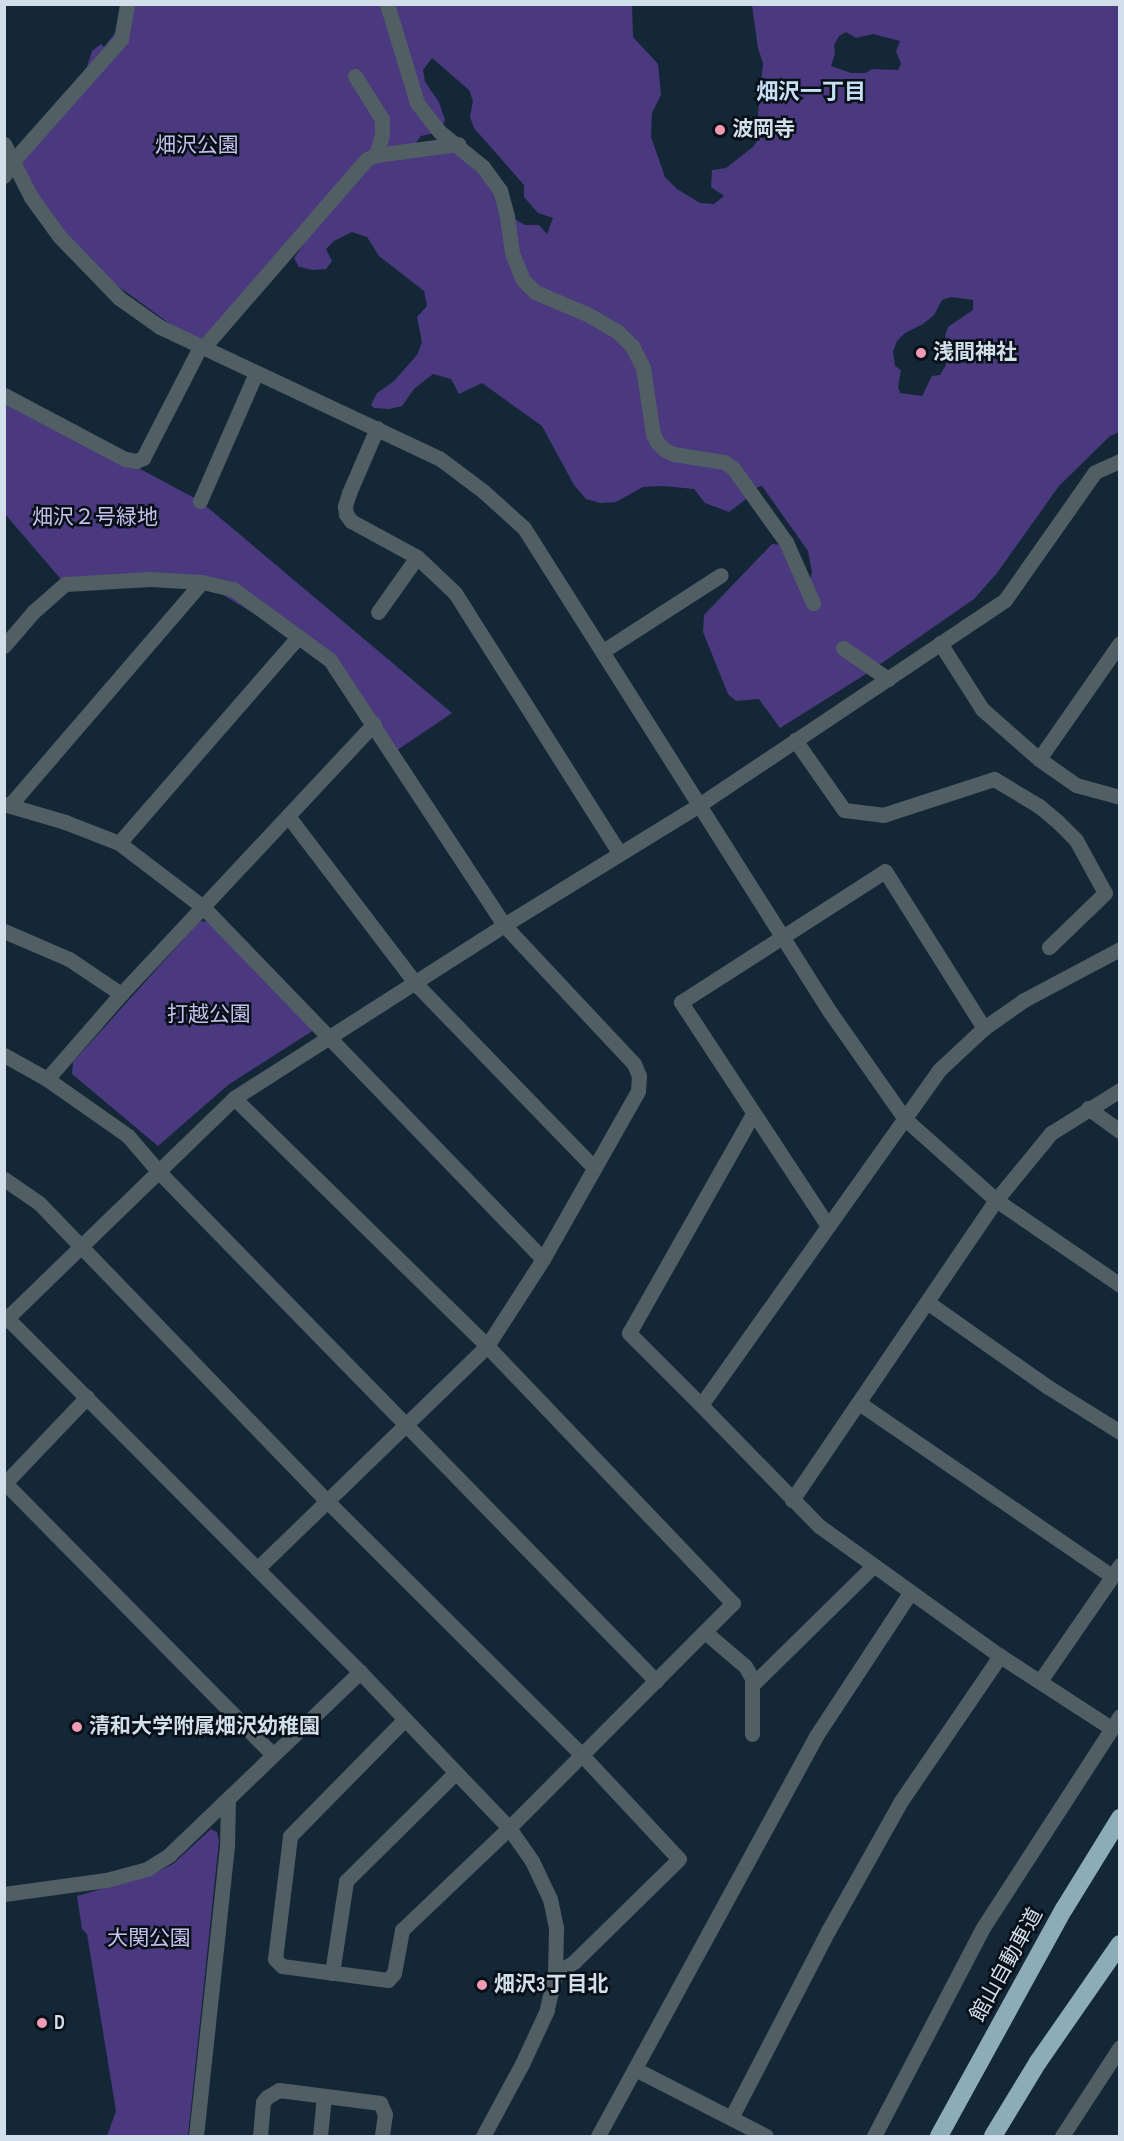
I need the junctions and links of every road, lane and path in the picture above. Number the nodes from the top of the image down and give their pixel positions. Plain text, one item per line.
1 (127, 4) edge
2 (387, 4) edge
3 (355, 76) dead end
4 (4, 144) edge
5 (458, 144) junction
6 (376, 155) junction
7 (14, 161) junction
8 (4, 176) edge
9 (201, 348) junction
10 (256, 373) junction
11 (4, 395) edge
12 (377, 428) junction
13 (1119, 461) edge
14 (200, 501) dead end
15 (417, 557) junction
16 (721, 575) dead end
17 (202, 582) junction
18 (813, 603) dead end
19 (378, 612) dead end
20 (298, 637) junction
21 (940, 643) junction
22 (1119, 643) edge
23 (4, 646) edge
24 (843, 648) dead end
25 (603, 651) junction
26 (888, 679) junction
27 (374, 724) junction
28 (795, 740) junction
29 (1039, 759) junction
30 (1119, 797) edge
31 (699, 805) junction
32 (6, 806) edge
33 (288, 816) junction
34 (119, 843) junction
35 (619, 852) junction
36 (203, 907) junction
37 (504, 925) junction
38 (4, 931) edge
39 (783, 934) junction
40 (1049, 947) dead end
41 (1119, 949) edge
42 (415, 983) junction
43 (121, 994) junction
44 (984, 1028) junction
45 (327, 1039) junction
46 (4, 1055) edge
47 (47, 1079) junction
48 (1119, 1090) edge
49 (234, 1098) junction
50 (1088, 1108) junction
51 (753, 1114) junction
52 (905, 1119) junction
53 (1119, 1131) edge
54 (594, 1168) junction
55 (158, 1171) junction
56 (4, 1179) edge
57 (996, 1200) junction
58 (828, 1226) junction
59 (81, 1249) junction
60 (543, 1259) junction
61 (1119, 1285) edge
62 (927, 1302) junction
63 (6, 1318) edge
64 (487, 1346) junction
65 (87, 1397) junction
66 (859, 1403) junction
67 (701, 1405) junction
68 (405, 1423) junction
69 (1119, 1432) edge
70 (792, 1500) junction
71 (327, 1501) junction
72 (873, 1566) junction
73 (257, 1569) junction
74 (1116, 1570) edge
75 (910, 1593) junction
76 (705, 1632) junction
77 (1000, 1656) junction
78 (360, 1672) junction
79 (656, 1681) junction
80 (1040, 1681) junction
81 (752, 1685) junction
82 (404, 1720) junction
83 (1115, 1722) edge
84 (752, 1734) dead end
85 (272, 1754) junction
86 (582, 1755) junction
87 (455, 1773) junction
88 (228, 1800) junction
89 (1119, 1818) edge
90 (509, 1828) junction
91 (4, 1894) edge
92 (1119, 1944) edge
93 (333, 1973) junction
94 (555, 1974) junction
95 (1119, 2047) edge
96 (635, 2070) junction
97 (324, 2096) junction
98 (731, 2118) junction
99 (485, 2133) edge
100 (196, 2136) edge
101 (260, 2136) edge
102 (320, 2136) edge
103 (382, 2136) edge
104 (501, 2136) edge
105 (598, 2136) edge
106 (766, 2136) edge
107 (874, 2136) edge
108 (939, 2136) edge
109 (993, 2136) edge
110 (1062, 2136) edge

1 - 7 street
2 - 5 street
3 - 6 street
4 - 7 street
5 - 6 street
5 - 18 street
6 - 9 street
7 - 8 street
7 - 9 street
9 - 10 street
9 - 11 street
10 - 12 street
10 - 14 street
12 - 15 street
12 - 25 street
13 - 21 street
15 - 19 street
15 - 35 street
16 - 25 street
17 - 20 street
17 - 23 street
17 - 32 street
20 - 27 street
20 - 34 street
21 - 26 street
21 - 29 street
22 - 29 street
24 - 26 street
25 - 31 street
26 - 28 street
27 - 33 street
27 - 37 street
28 - 31 street
28 - 40 street
29 - 30 street
31 - 35 street
31 - 39 street
32 - 34 street
33 - 36 street
33 - 42 street
34 - 36 street
35 - 37 street
36 - 43 street
36 - 45 street
37 - 42 street
37 - 54 street
38 - 43 street
39 - 44 street
39 - 51 street
39 - 52 street
41 - 44 street
42 - 45 street
42 - 54 street
43 - 47 street
44 - 52 street
45 - 49 street
45 - 60 street
46 - 47 street
47 - 55 street
48 - 50 street
49 - 55 street
49 - 64 street
50 - 53 street
50 - 57 street
51 - 58 street
51 - 67 street
52 - 57 street
52 - 58 street
54 - 60 street
55 - 59 street
55 - 68 street
56 - 59 street
57 - 61 street
57 - 62 street
58 - 67 street
59 - 63 street
59 - 71 street
60 - 64 street
62 - 66 street
62 - 69 street
63 - 65 street
64 - 68 street
64 - 76 street
65 - 73 street
65 - 85 street
66 - 70 street
66 - 74 street
67 - 70 street
68 - 71 street
68 - 79 street
70 - 72 street
71 - 73 street
71 - 86 street
72 - 75 street
72 - 81 street
73 - 78 street
74 - 80 street
75 - 77 street
75 - 96 street
76 - 79 street
76 - 81 street
77 - 80 street
77 - 98 street
78 - 82 street
78 - 85 street
79 - 86 street
80 - 83 street
81 - 84 street
82 - 87 street
82 - 93 street
83 - 107 street
85 - 88 street
86 - 90 street
86 - 94 street
87 - 90 street
87 - 93 street
88 - 91 street
88 - 100 street
89 - 108 highway, 館山自動車道
90 - 93 street
90 - 94 street
92 - 109 highway
94 - 99 street
95 - 110 street
96 - 98 street
96 - 105 street
97 - 101 street
97 - 102 street
97 - 103 street
98 - 106 street
99 - 104 street

